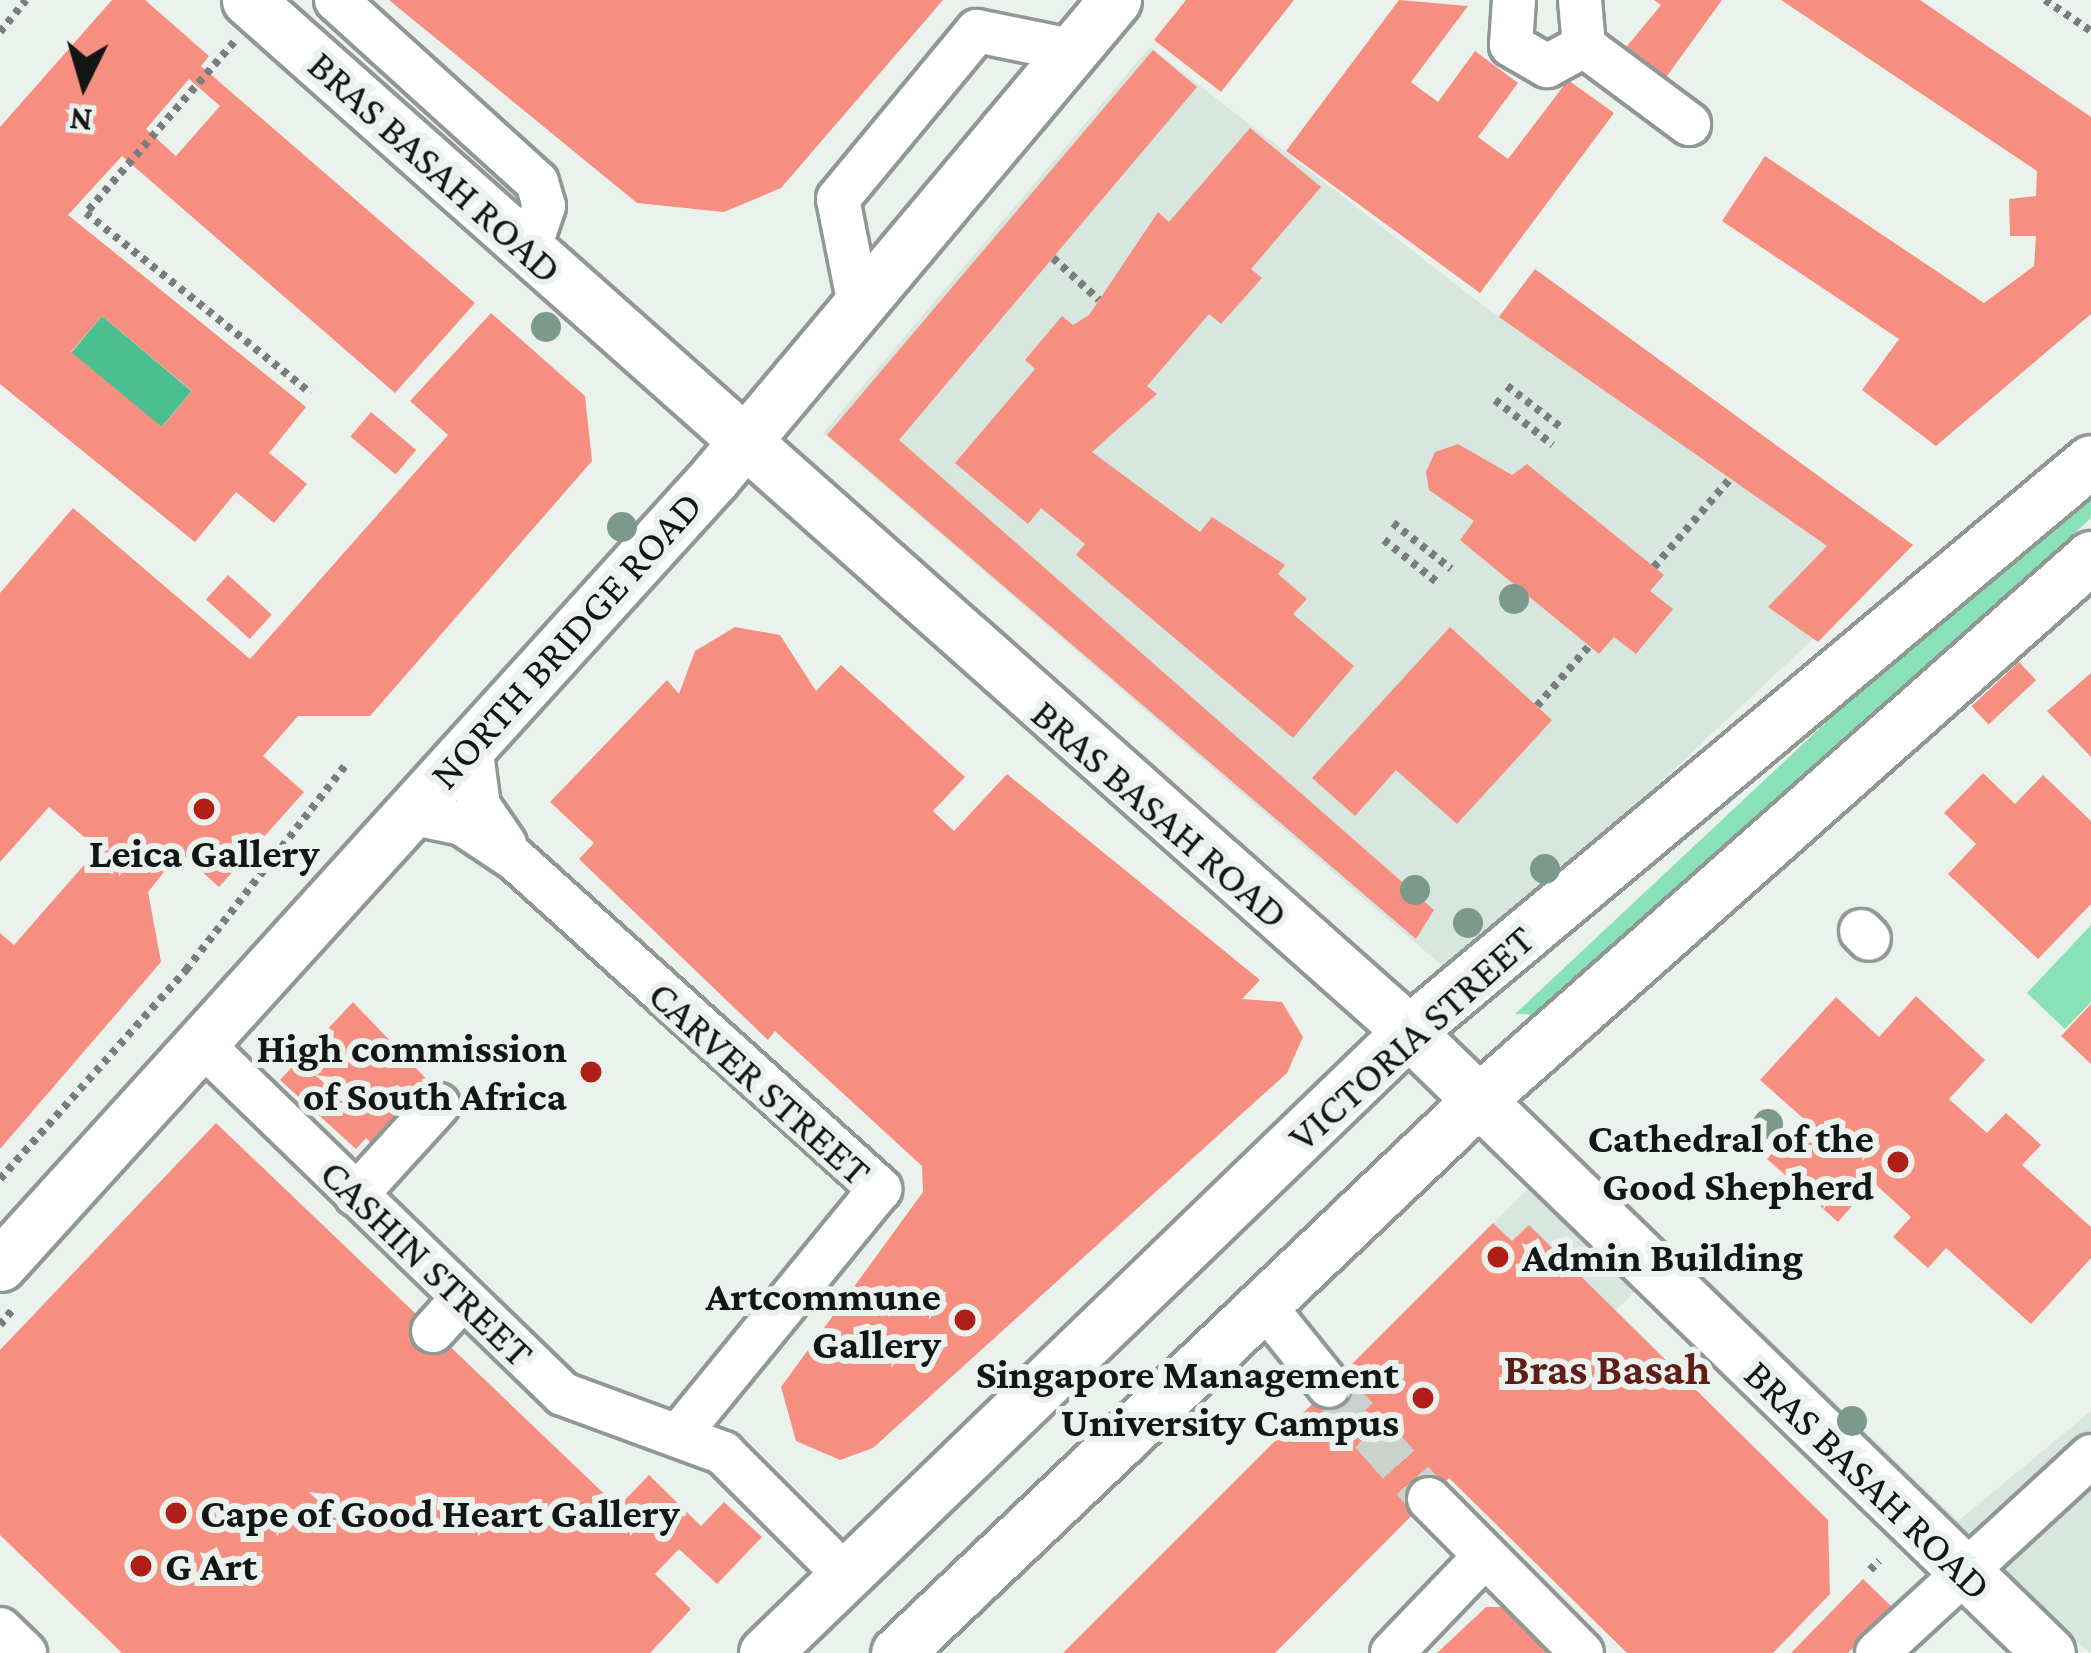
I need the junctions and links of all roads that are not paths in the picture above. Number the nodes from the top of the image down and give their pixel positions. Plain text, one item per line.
1 (336, 0) edge
2 (1580, 0) edge
3 (1511, 1) edge
4 (254, 6) edge
5 (1088, 22) edge
6 (1584, 46) junction
7 (1689, 124) dead end
8 (530, 250) junction
9 (859, 305) junction
10 (743, 442) junction
11 (2091, 460) edge
12 (2091, 557) edge
13 (471, 746) junction
14 (410, 814) junction
15 (516, 860) junction
16 (1408, 1032) junction
17 (201, 1043) junction
18 (1480, 1099) junction
19 (438, 1106) dead end
20 (356, 1195) junction
21 (0, 1265) edge
22 (1263, 1304) junction
23 (1329, 1386) tunnel mouth
24 (690, 1419) junction
25 (2091, 1456) edge
26 (1429, 1499) tunnel mouth
27 (1484, 1557) junction
28 (1960, 1570) junction
29 (842, 1572) junction
30 (0, 1630) edge
31 (25, 1653) edge
32 (765, 1653) edge
33 (897, 1653) edge
34 (1392, 1653) edge
35 (1582, 1653) edge
36 (1876, 1653) edge
37 (2049, 1653) edge

1 - 8 street
2 - 6 street
3 - 6 street
4 - 8 main road, BRAS BASAH ROAD
5 - 9 main road, NORTH BRIDGE ROAD
5 - 9 street
6 - 7 street
8 - 10 main road, BRAS BASAH ROAD
9 - 10 main road, NORTH BRIDGE ROAD
10 - 13 main road, NORTH BRIDGE ROAD
10 - 16 main road, BRAS BASAH ROAD
11 - 16 main road, VICTORIA STREET
12 - 18 main road
13 - 14 main road, NORTH BRIDGE ROAD
13 - 15 street, CARVER STREET
14 - 15 street, CARVER STREET
14 - 17 main road, NORTH BRIDGE ROAD
15 - 24 street, CARVER STREET
16 - 18 main road, BRAS BASAH ROAD
16 - 29 main road, VICTORIA STREET
17 - 20 street, CASHIN STREET
17 - 21 main road, NORTH BRIDGE ROAD
18 - 22 main road
18 - 28 main road, BRAS BASAH ROAD
19 - 20 street
20 - 24 street, CASHIN STREET
22 - 23 street
22 - 33 main road
24 - 29 street, CASHIN STREET
25 - 28 street
26 - 27 street
27 - 34 street
27 - 35 street
28 - 36 street
28 - 37 main road, BRAS BASAH ROAD
29 - 32 main road, VICTORIA STREET
30 - 31 street

